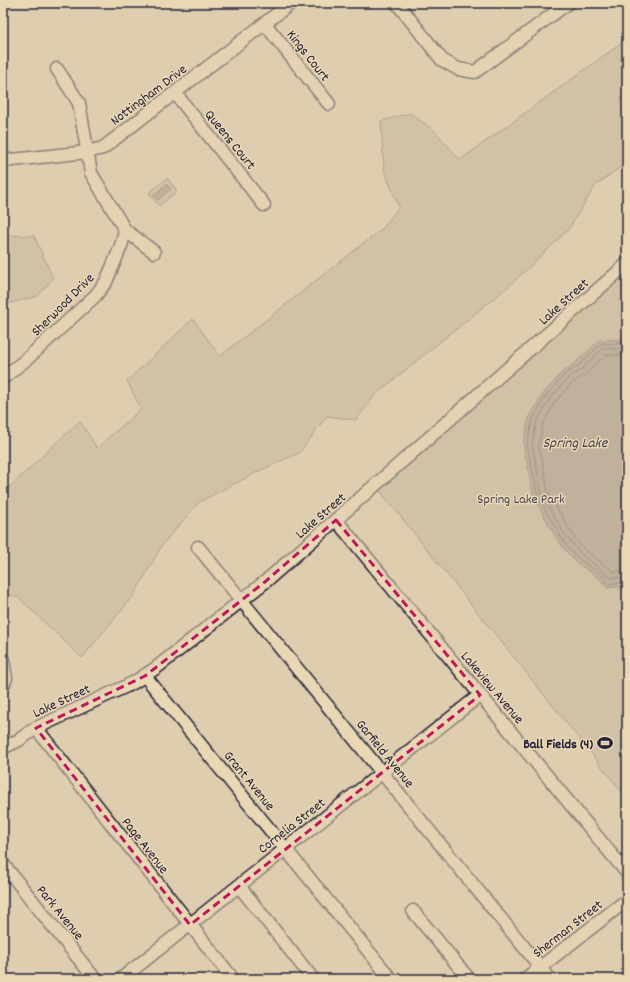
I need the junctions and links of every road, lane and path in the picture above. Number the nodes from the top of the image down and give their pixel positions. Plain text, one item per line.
1 (291, 3) edge
2 (397, 3) edge
3 (568, 3) edge
4 (265, 24) junction
5 (57, 69) dead end
6 (175, 93) junction
7 (329, 104) dead end
8 (87, 152) junction
9 (3, 161) edge
10 (264, 205) dead end
11 (124, 230) junction
12 (154, 252) dead end
13 (627, 264) edge
14 (3, 378) edge
15 (336, 520) junction
16 (198, 547) dead end
17 (242, 600) junction
18 (3, 660) edge
19 (145, 676) junction
20 (3, 686) edge
21 (480, 695) junction
22 (36, 728) junction
23 (3, 748) edge
24 (383, 772) junction
25 (286, 849) junction
26 (3, 864) edge
27 (627, 873) edge
28 (239, 886) junction
29 (627, 900) edge
30 (413, 911) dead end
31 (190, 925) junction
32 (540, 967) junction
33 (95, 979) edge
34 (121, 979) edge
35 (233, 979) edge
36 (313, 979) edge
37 (391, 979) edge
38 (469, 979) edge
39 (525, 979) edge
40 (550, 979) edge

1 - 4 street, Nottingham Drive
2 - 3 street
4 - 6 street, Nottingham Drive
4 - 7 street, Kings Court
5 - 8 street
6 - 8 street, Nottingham Drive
6 - 10 street, Queens Court
8 - 9 street, Nottingham Drive
8 - 11 street
11 - 12 street
11 - 14 street, Sherwood Drive
13 - 15 street, Lake Street
15 - 17 street, Lake Street
15 - 21 street, Lakeview Avenue
16 - 17 street, Garfield Avenue
17 - 19 street, Lake Street
17 - 24 street, Garfield Avenue
18 - 20 street
19 - 22 street, Lake Street
19 - 25 street, Grant Avenue
21 - 24 street, Cornelia Street
21 - 27 street, Lakeview Avenue
22 - 23 street, Lake Street
22 - 31 street, Page Avenue
24 - 25 street, Cornelia Street
24 - 32 street, Garfield Avenue
25 - 28 street, Cornelia Street
25 - 37 street, Grant Avenue
26 - 33 street, Park Avenue
28 - 31 street, Cornelia Street
28 - 36 street
29 - 32 street, Sherman Street
30 - 38 street
31 - 34 street, Cornelia Street
31 - 35 street, Page Avenue
32 - 39 street, Sherman Street
32 - 40 street, Garfield Avenue

